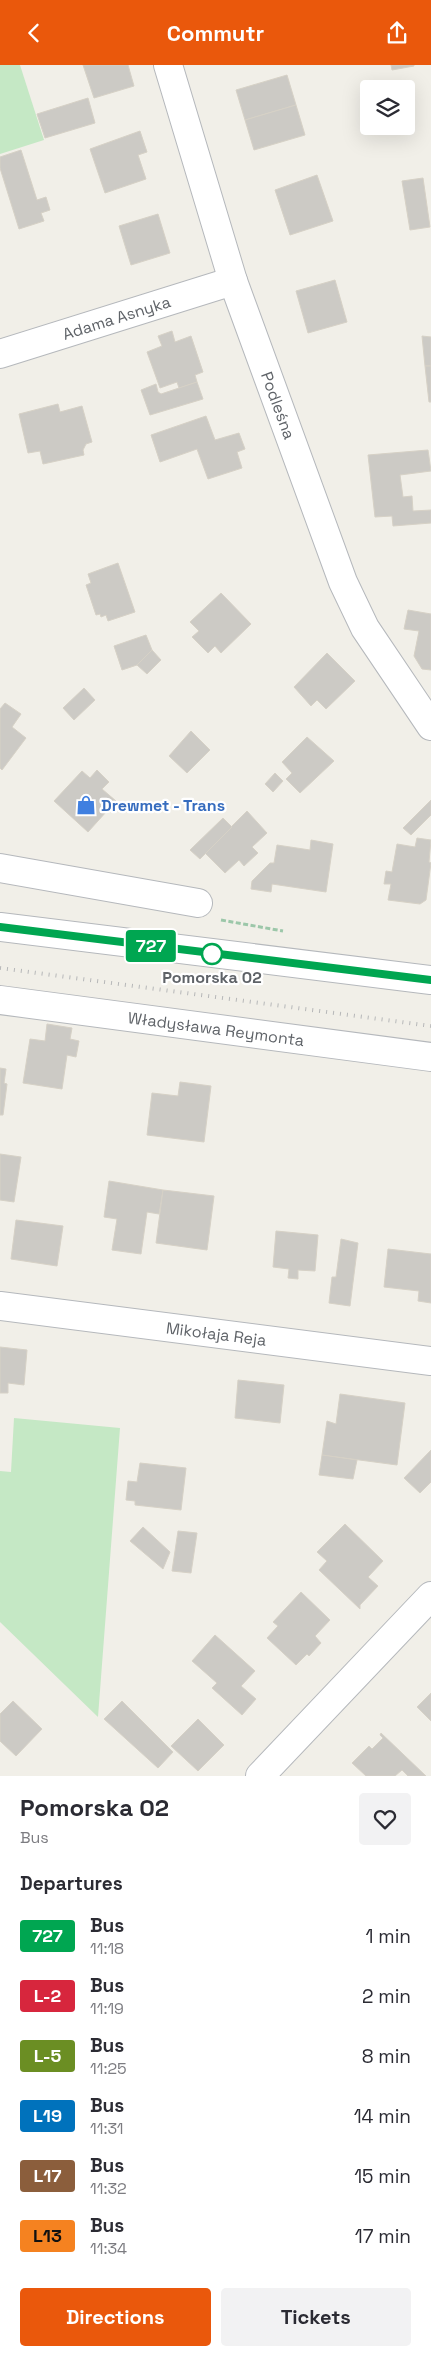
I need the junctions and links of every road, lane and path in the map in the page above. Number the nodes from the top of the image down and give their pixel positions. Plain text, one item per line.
1 (168, 65) edge
2 (233, 281) junction
3 (0, 354) edge
4 (431, 726) edge
5 (0, 868) edge
6 (208, 911) joint
7 (0, 927) edge
8 (292, 933) dead end
9 (431, 980) edge
10 (0, 1000) edge
11 (431, 1057) edge
12 (0, 1306) edge
13 (431, 1361) edge
14 (431, 1596) edge
15 (260, 1776) edge

1 - 2 street, Podleśna
2 - 3 street, Adama Asnyka
2 - 4 street, Podleśna
5 - 6 street
6 - 8 path
7 - 9 street
10 - 11 street, Władysława Reymonta
12 - 13 street, Mikołaja Reja
14 - 15 street

